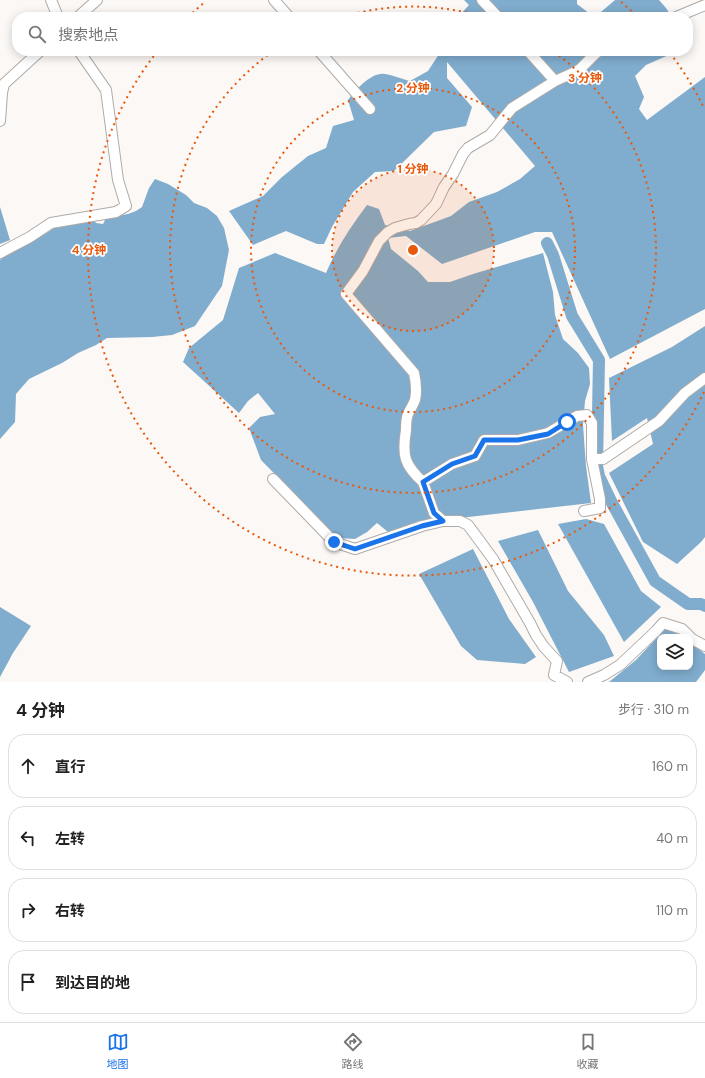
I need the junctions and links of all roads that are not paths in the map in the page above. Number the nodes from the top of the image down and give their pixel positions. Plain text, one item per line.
1 (51, 0) edge
2 (96, 0) edge
3 (274, 0) edge
4 (482, 0) edge
5 (705, 5) edge
6 (56, 12) edge
7 (83, 12) edge
8 (285, 12) edge
9 (493, 12) edge
10 (688, 12) edge
11 (35, 56) edge
12 (82, 56) edge
13 (323, 56) edge
14 (532, 56) edge
15 (593, 56) edge
16 (555, 81) junction
17 (370, 108) dead end
18 (0, 121) edge
19 (0, 253) edge
20 (705, 378) edge
21 (596, 459) junction
22 (273, 479) dead end
23 (423, 482) junction
24 (584, 511) dead end
25 (443, 521) junction
26 (705, 646) edge
27 (567, 682) edge
28 (588, 682) edge

1 - 6 street
2 - 7 street
3 - 8 street
4 - 9 street
5 - 10 street
11 - 18 street
12 - 19 street
13 - 17 street
14 - 16 street
15 - 16 street
16 - 23 street
20 - 21 street
21 - 23 street
21 - 24 street
22 - 25 street
23 - 25 street
25 - 27 street
26 - 28 street

